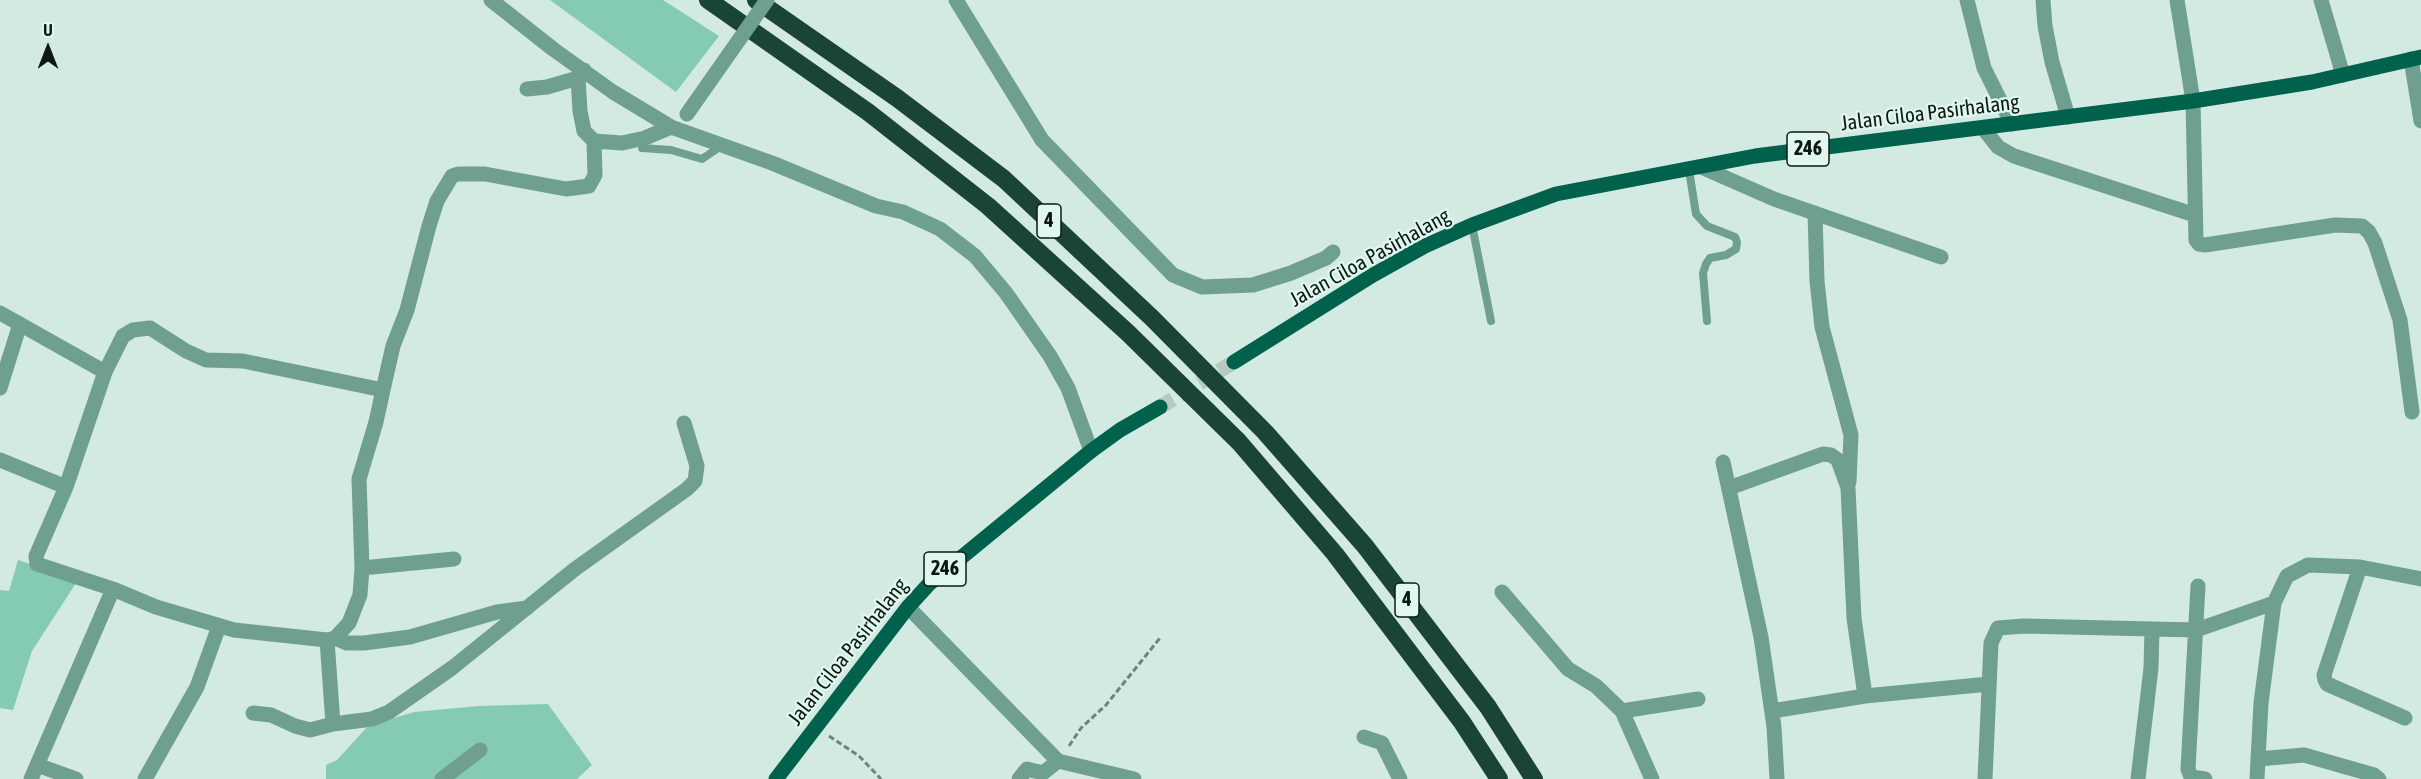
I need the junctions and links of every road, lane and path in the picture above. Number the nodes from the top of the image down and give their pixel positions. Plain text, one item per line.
1 (491, 0) edge
2 (708, 0) edge
3 (756, 0) edge
4 (767, 0) edge
5 (956, 0) edge
6 (2043, 0) edge
7 (2177, 0) edge
8 (2321, 0) edge
9 (1972, 1) edge
10 (2416, 58) edge
11 (581, 74) junction
12 (2343, 75) junction
13 (527, 89) dead end
14 (2193, 101) junction
15 (2068, 117) junction
16 (2421, 121) edge
17 (2012, 124) junction
18 (675, 128) junction
19 (1983, 128) junction
20 (594, 141) junction
21 (723, 145) junction
22 (642, 148) dead end
23 (1695, 168) junction
24 (1815, 213) junction
25 (2195, 214) junction
26 (1472, 225) junction
27 (1333, 252) dead end
28 (1941, 257) dead end
29 (0, 313) edge
30 (1491, 321) dead end
31 (1707, 321) dead end
32 (20, 324) junction
33 (3, 359) edge
34 (1234, 362) tunnel mouth
35 (105, 372) junction
36 (0, 388) edge
37 (383, 390) junction
38 (1160, 407) tunnel mouth
39 (2412, 412) dead end
40 (684, 423) dead end
41 (1091, 452) junction
42 (0, 460) edge
43 (1723, 462) dead end
44 (66, 487) junction
45 (1729, 488) junction
46 (1848, 488) junction
47 (454, 559) dead end
48 (2360, 567) junction
49 (362, 568) junction
50 (2421, 579) edge
51 (2198, 586) dead end
52 (113, 589) junction
53 (1502, 592) dead end
54 (2274, 603) junction
55 (908, 607) junction
56 (527, 608) junction
57 (219, 626) junction
58 (2152, 629) junction
59 (2196, 630) junction
60 (1160, 638) dead end
61 (331, 639) junction
62 (1989, 684) junction
63 (1865, 696) junction
64 (1698, 699) dead end
65 (1622, 711) junction
66 (1772, 711) junction
67 (253, 713) dead end
68 (2405, 718) dead end
69 (333, 724) junction
70 (815, 727) junction
71 (1364, 737) dead end
72 (480, 750) dead end
73 (2258, 759) junction
74 (1058, 761) junction
75 (34, 772) edge
76 (76, 779) edge
77 (145, 779) edge
78 (442, 779) edge
79 (776, 779) edge
80 (881, 779) edge
81 (1018, 779) edge
82 (1134, 779) edge
83 (1400, 779) edge
84 (1499, 779) edge
85 (1534, 779) edge
86 (1652, 779) edge
87 (1777, 779) edge
88 (1985, 779) edge
89 (2138, 779) edge
90 (2205, 779) edge
91 (2257, 779) edge
92 (2379, 779) edge

1 - 11 street
2 - 84 highway, 4
3 - 85 highway, 4
4 - 18 street, bridge
5 - 27 street
6 - 15 street
7 - 14 street
8 - 12 street
9 - 17 street
10 - 12 main road, Jalan Ciloa Pasirhalang / 246
10 - 16 street
11 - 13 street
11 - 18 street
11 - 20 street
12 - 14 main road, Jalan Ciloa Pasirhalang / 246
14 - 15 main road, Jalan Ciloa Pasirhalang / 246
14 - 25 street
15 - 17 main road, Jalan Ciloa Pasirhalang / 246
17 - 19 main road, Jalan Ciloa Pasirhalang / 246
18 - 20 street
18 - 21 street
19 - 23 main road, Jalan Ciloa Pasirhalang / 246
19 - 25 street
20 - 37 street
21 - 22 lane
21 - 41 street
23 - 24 street
23 - 26 main road, Jalan Ciloa Pasirhalang / 246
23 - 31 lane
24 - 28 street
24 - 46 street
25 - 39 street
26 - 30 lane
26 - 34 main road, Jalan Ciloa Pasirhalang / 246
29 - 32 street
32 - 33 street
32 - 35 street
33 - 36 street
35 - 37 street
35 - 44 street
37 - 49 street
38 - 41 main road, Jalan Ciloa Pasirhalang / 246
40 - 56 street
41 - 55 main road, Jalan Ciloa Pasirhalang / 246
42 - 44 street
43 - 45 street
44 - 52 street
45 - 46 street
45 - 66 street
46 - 63 street
47 - 49 street
48 - 50 street
48 - 54 street
48 - 68 street
49 - 61 street
51 - 59 street
52 - 57 street
52 - 75 street
53 - 65 street
54 - 59 street
54 - 73 street
55 - 70 main road, Jalan Ciloa Pasirhalang / 246
55 - 74 street
56 - 61 street
56 - 69 street
57 - 61 street
57 - 77 street
58 - 59 street
58 - 62 street
58 - 89 street
59 - 90 street
60 - 74 path
61 - 69 street
62 - 63 street
62 - 88 street
63 - 66 street
64 - 65 street
65 - 86 street
66 - 87 street
67 - 69 street
70 - 79 main road, Jalan Ciloa Pasirhalang / 246
70 - 80 path
71 - 83 street
72 - 78 street
73 - 91 street
73 - 92 street
74 - 81 street
74 - 82 street
75 - 76 street

